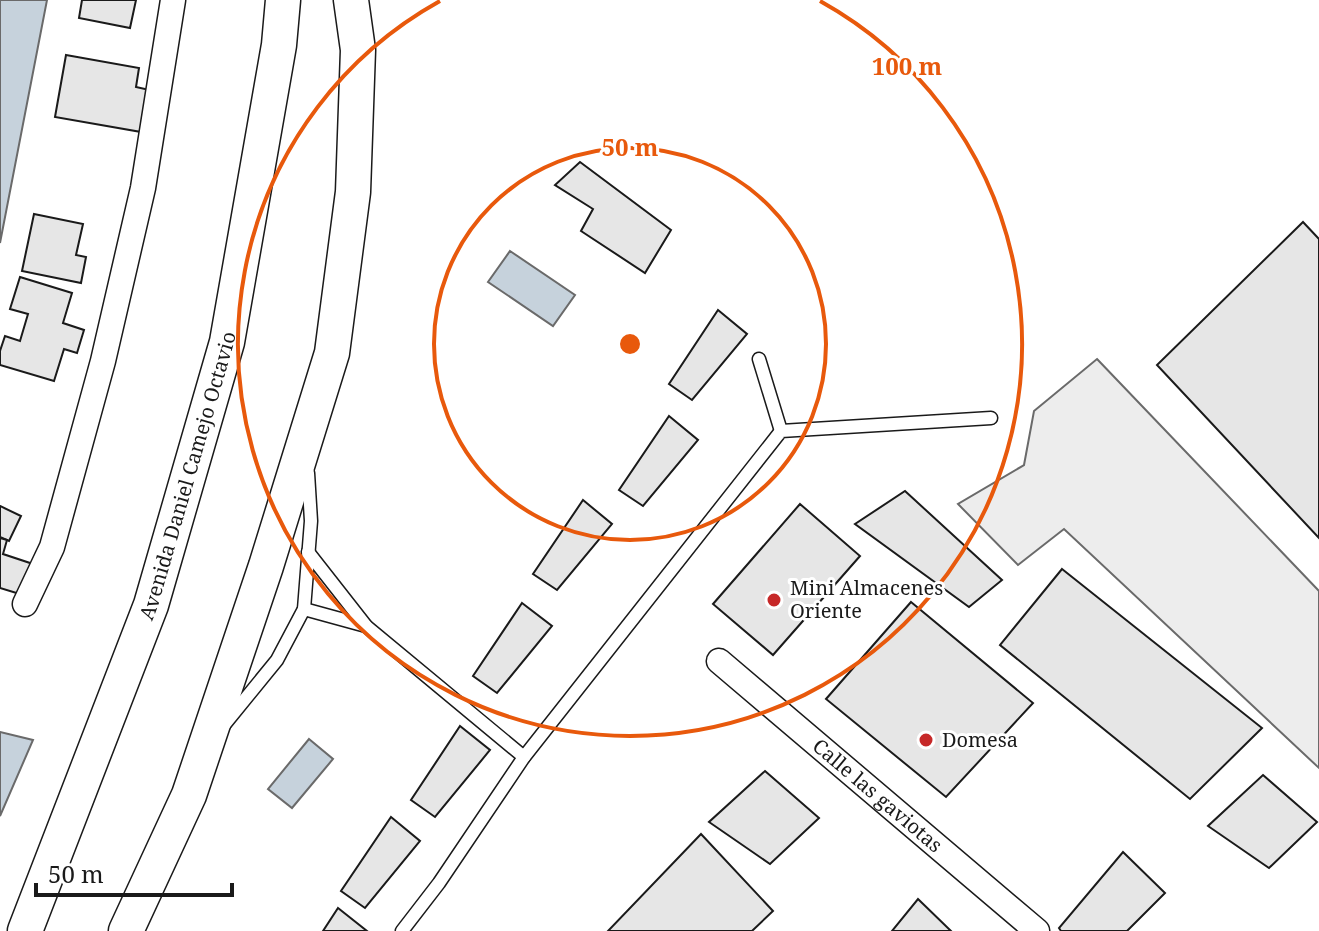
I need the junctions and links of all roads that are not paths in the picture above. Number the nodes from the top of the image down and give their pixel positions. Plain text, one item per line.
1 (173, 0) edge
2 (283, 0) edge
3 (351, 0) edge
4 (759, 359) dead end
5 (991, 418) dead end
6 (781, 431) junction
7 (305, 439) junction
8 (308, 552) junction
9 (25, 604) dead end
10 (304, 609) junction
11 (366, 626) junction
12 (719, 661) dead end
13 (205, 749) junction
14 (524, 757) junction
15 (25, 931) edge
16 (126, 931) edge
17 (402, 931) edge
18 (1037, 931) edge

1 - 9 street
2 - 15 main road, Avenida Daniel Camejo Octavio
3 - 7 main road
4 - 6 lane
5 - 6 lane
6 - 14 lane
7 - 8 lane
7 - 13 main road
8 - 10 lane
8 - 11 lane
10 - 11 lane
10 - 13 lane
11 - 14 lane
12 - 18 street, Calle las gaviotas
13 - 16 main road
14 - 17 lane

